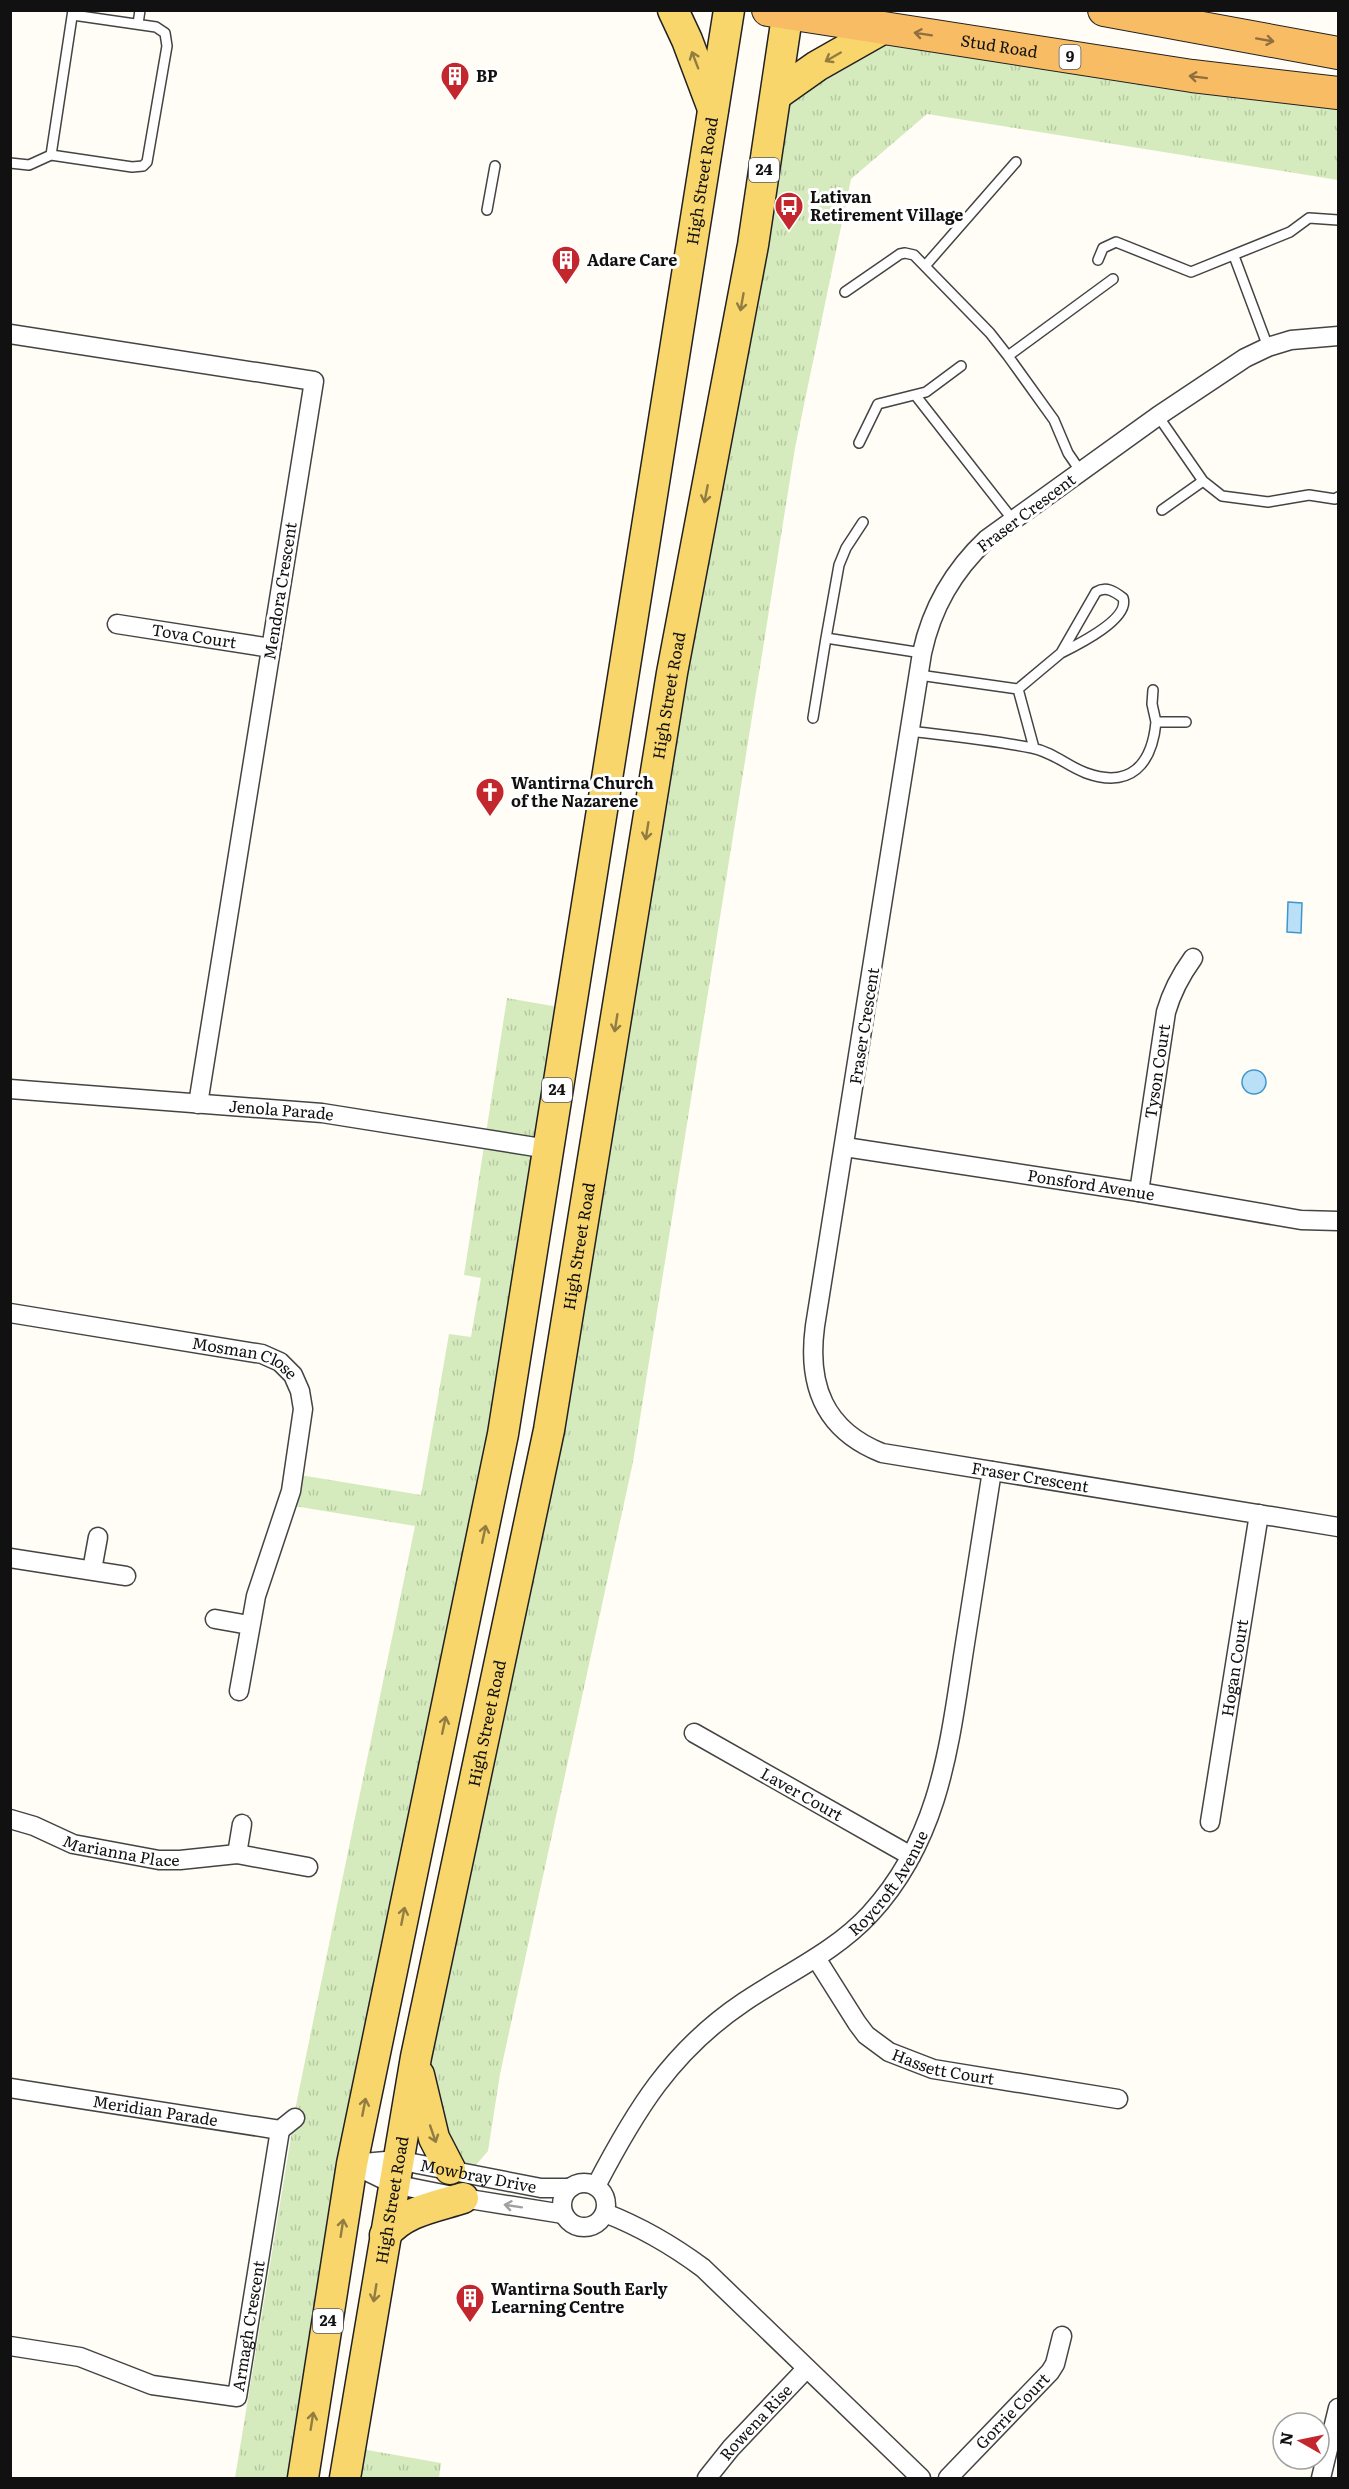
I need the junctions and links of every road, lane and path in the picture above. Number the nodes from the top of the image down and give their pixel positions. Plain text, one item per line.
1 (140, 10) edge
2 (673, 10) edge
3 (729, 10) edge
4 (1104, 10) edge
5 (781, 11) edge
6 (73, 13) edge
7 (138, 24) junction
8 (884, 28) junction
9 (1338, 53) edge
10 (1338, 93) edge
11 (776, 95) junction
12 (714, 111) junction
13 (51, 155) junction
14 (1016, 162) dead end
15 (10, 163) edge
16 (495, 166) dead end
17 (487, 210) dead end
18 (1338, 220) edge
19 (1234, 256) junction
20 (1098, 260) dead end
21 (925, 266) junction
22 (1113, 279) dead end
23 (845, 292) dead end
24 (10, 334) edge
25 (1338, 336) edge
26 (1268, 346) junction
27 (1008, 356) junction
28 (961, 366) dead end
29 (916, 396) junction
30 (1158, 416) junction
31 (859, 443) dead end
32 (1081, 472) junction
33 (1203, 481) junction
34 (1338, 497) edge
35 (1162, 510) dead end
36 (1013, 520) junction
37 (863, 522) dead end
38 (117, 624) dead end
39 (826, 638) junction
40 (271, 648) junction
41 (922, 653) junction
42 (1061, 653) junction
43 (672, 673) junction
44 (919, 675) junction
45 (1018, 689) junction
46 (1153, 690) dead end
47 (622, 691) junction
48 (813, 718) dead end
49 (1156, 722) junction
50 (1186, 722) dead end
51 (909, 731) junction
52 (1034, 748) junction
53 (1193, 958) dead end
54 (10, 1089) edge
55 (198, 1104) junction
56 (845, 1147) junction
57 (548, 1149) junction
58 (1139, 1192) junction
59 (1338, 1221) edge
60 (10, 1313) edge
61 (992, 1471) junction
62 (1259, 1514) junction
63 (1338, 1527) edge
64 (98, 1537) dead end
65 (10, 1558) edge
66 (92, 1570) junction
67 (126, 1576) dead end
68 (215, 1620) dead end
69 (249, 1625) junction
70 (498, 1674) junction
71 (452, 1689) junction
72 (239, 1691) dead end
73 (694, 1733) dead end
74 (10, 1819) edge
75 (1209, 1822) dead end
76 (242, 1824) dead end
77 (237, 1854) junction
78 (911, 1856) junction
79 (308, 1867) dead end
80 (816, 1958) junction
81 (416, 2057) junction
82 (10, 2088) edge
83 (1118, 2098) dead end
84 (296, 2118) dead end
85 (280, 2130) junction
86 (352, 2164) junction
87 (450, 2169) junction
88 (395, 2172) junction
89 (596, 2187) junction
90 (570, 2188) junction
91 (463, 2198) junction
92 (605, 2213) junction
93 (563, 2214) junction
94 (385, 2235) junction
95 (1062, 2336) dead end
96 (10, 2346) edge
97 (806, 2369) junction
98 (1338, 2408) edge
99 (303, 2478) edge
100 (345, 2478) edge
101 (707, 2478) edge
102 (921, 2478) edge
103 (948, 2478) edge
104 (1321, 2478) edge

1 - 7 lane
12 -> 2 main road
3 - 12 main road, High Street Road / 24
4 -> 9 highway
5 - 8 highway, Stud Road / 9
5 - 11 main road, High Street Road / 24
6 - 7 lane
6 - 13 lane
7 - 13 lane
10 -> 8 highway, Stud Road / 9
8 -> 11 main road
11 -> 43 main road, High Street Road / 24
12 - 47 main road, High Street Road / 24
13 - 15 lane
14 - 21 lane
16 - 17 lane
18 - 19 lane
19 - 20 lane
19 - 26 lane
21 - 23 lane
21 - 27 lane
22 - 27 lane
24 - 40 street, Mendora Crescent
25 - 26 street, Fraser Crescent
26 - 30 street, Fraser Crescent
27 - 32 lane
28 - 29 lane
29 - 31 lane
29 - 36 lane
30 - 32 street, Fraser Crescent
30 - 33 lane
32 - 36 street, Fraser Crescent
33 - 34 lane
33 - 35 lane
36 - 41 street, Fraser Crescent
37 - 39 lane
38 - 40 street, Tova Court
39 - 41 lane
39 - 48 lane
40 - 55 street, Mendora Crescent
41 - 44 street, Fraser Crescent
42 - 42 lane
42 - 45 lane
43 - 47 main road
43 -> 70 main road, High Street Road / 24
44 - 45 lane
44 - 51 street, Fraser Crescent
45 - 52 lane
46 - 49 lane
47 - 57 main road, High Street Road / 24
49 - 50 lane
49 - 52 lane
51 - 52 lane
51 - 56 street, Fraser Crescent
53 - 58 street, Tyson Court
54 - 55 street, Jenola Parade
55 - 57 street, Jenola Parade
56 - 58 street, Ponsford Avenue
56 - 61 street, Fraser Crescent
71 -> 57 main road, High Street Road / 24
58 - 59 street, Ponsford Avenue
60 - 69 street, Mosman Close
61 - 62 street, Fraser Crescent
61 - 78 street, Roycroft Avenue
62 - 63 street, Fraser Crescent
62 - 75 street, Hogan Court
64 - 66 street
65 - 66 street
66 - 67 street
68 - 69 street
69 - 72 street, Mosman Close
70 - 71 main road
70 - 81 main road, High Street Road / 24
86 -> 71 main road, High Street Road / 24
73 - 78 street, Laver Court
74 - 77 street, Marianna Place
76 - 77 street
77 - 79 street, Marianna Place
78 - 80 street, Roycroft Avenue
80 - 83 street, Hassett Court
80 - 89 street, Roycroft Avenue
81 -> 87 main road
81 - 88 main road, High Street Road / 24
82 - 85 street, Meridian Parade
84 - 85 street
85 - 96 street, Armagh Crescent
86 - 88 street, Mowbray Drive
99 -> 86 main road, High Street Road / 24
87 - 88 street, Mowbray Drive
87 - 90 street, Mowbray Drive
88 - 91 street, Mowbray Drive
88 - 94 main road, High Street Road / 24
89 - 90 street, Mowbray Drive
89 - 92 street
90 - 93 street
93 -> 91 street, Mowbray Drive
91 - 94 main road
92 - 93 street, Mowbray Drive
92 - 97 street
94 -> 100 main road, High Street Road / 24
95 - 103 street, Gorrie Court
97 - 101 street, Rowena Rise
97 - 102 street
98 - 104 street

